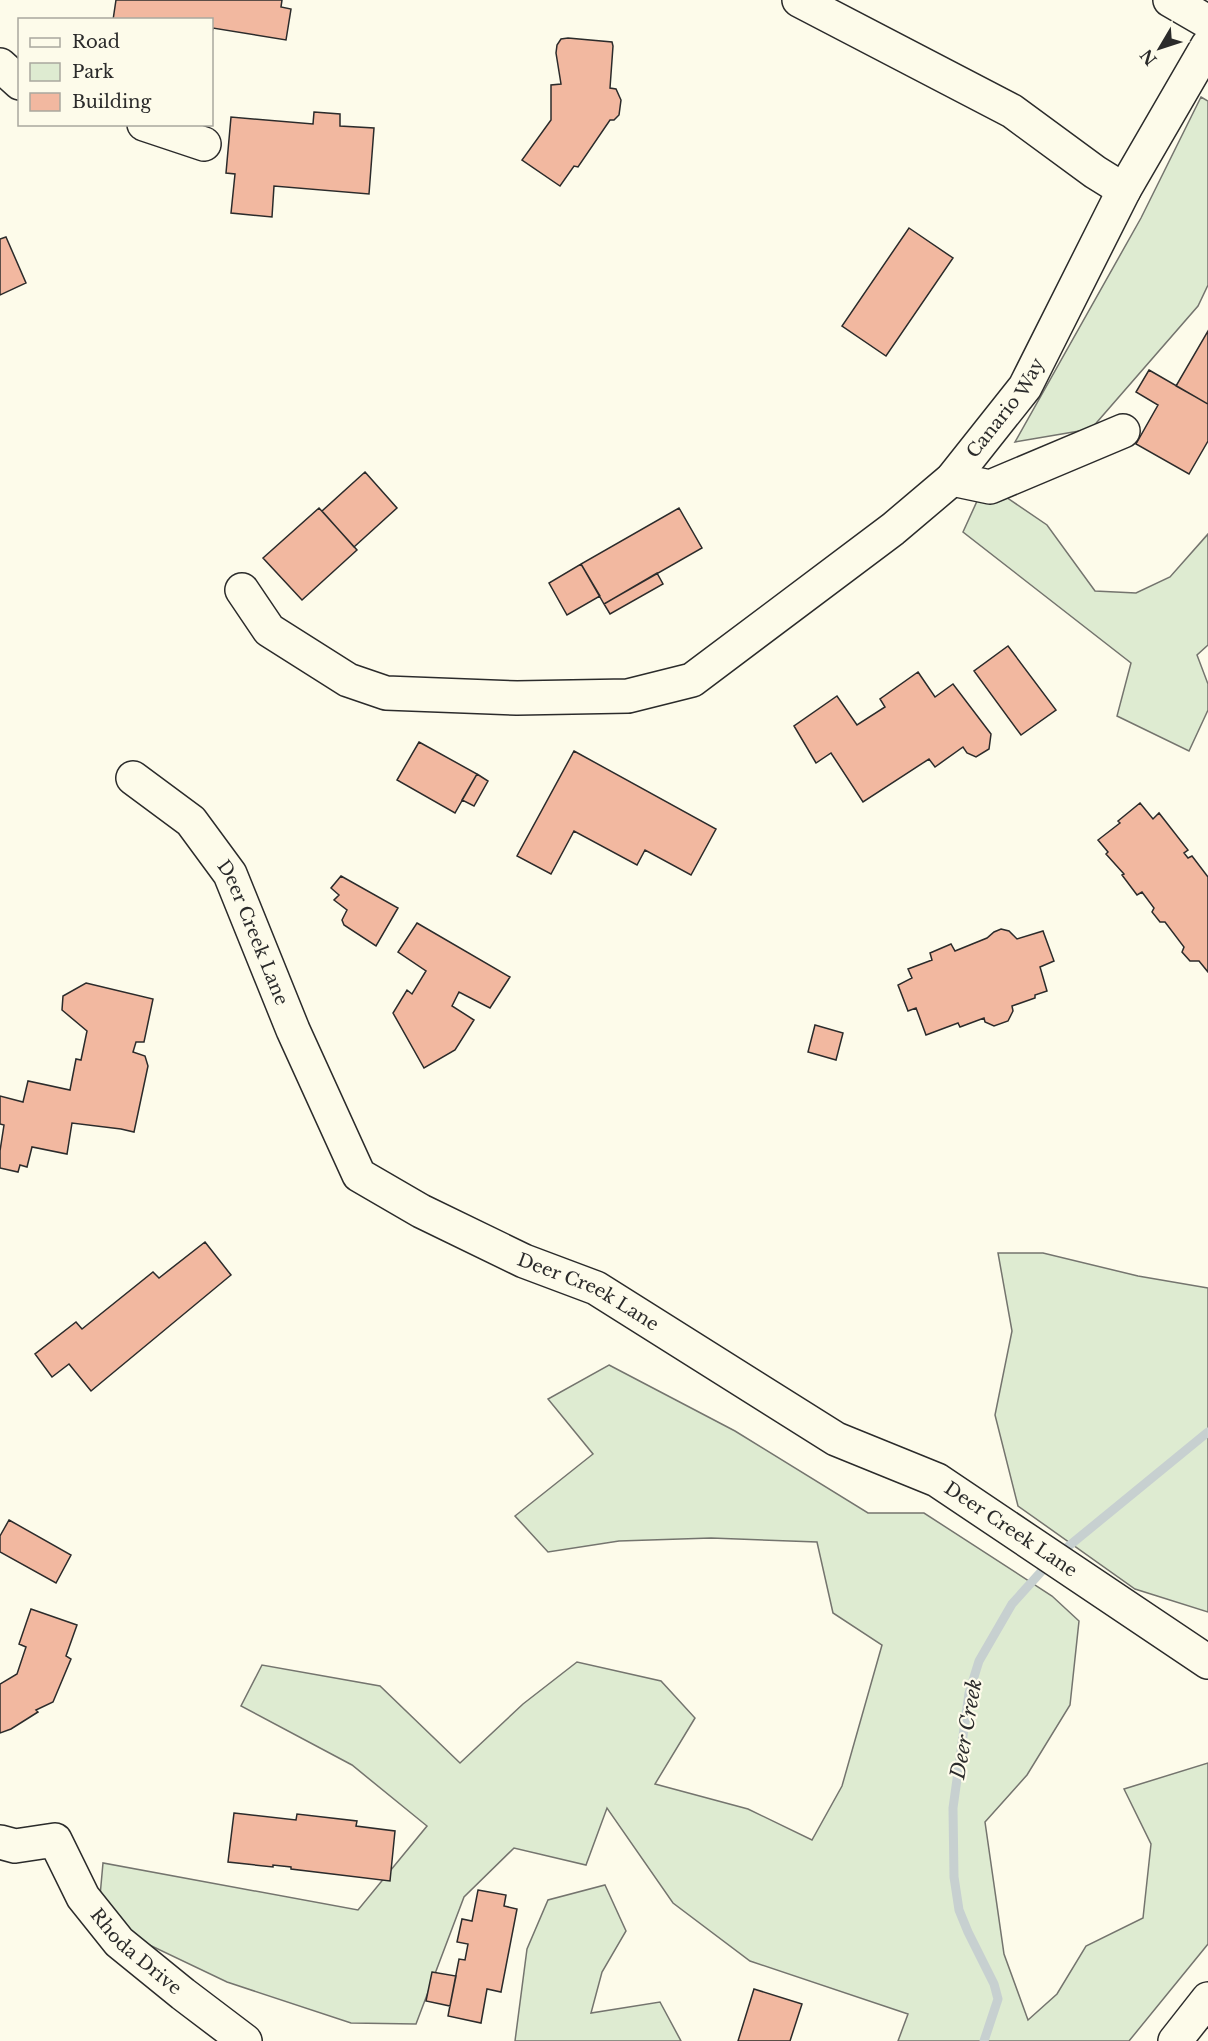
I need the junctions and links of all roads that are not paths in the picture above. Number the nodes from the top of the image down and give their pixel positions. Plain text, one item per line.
1 (799, 0) edge
2 (1170, 0) edge
3 (1208, 22) edge
4 (1208, 45) edge
5 (0, 65) edge
6 (18, 81) edge
7 (150, 126) edge
8 (204, 144) dead end
9 (1124, 190) junction
10 (1123, 431) dead end
11 (952, 480) junction
12 (242, 590) dead end
13 (133, 778) dead end
14 (1208, 1662) edge
15 (0, 1842) edge
16 (1208, 1999) edge
17 (245, 2041) edge
18 (1175, 2041) edge

1 - 9 street
2 - 3 street
4 - 9 street, Canario Way
5 - 6 street
7 - 8 street
9 - 11 street, Canario Way
10 - 11 street
11 - 12 street, Canario Way
13 - 14 street, Deer Creek Lane
15 - 17 street, Rhoda Drive
16 - 18 street

